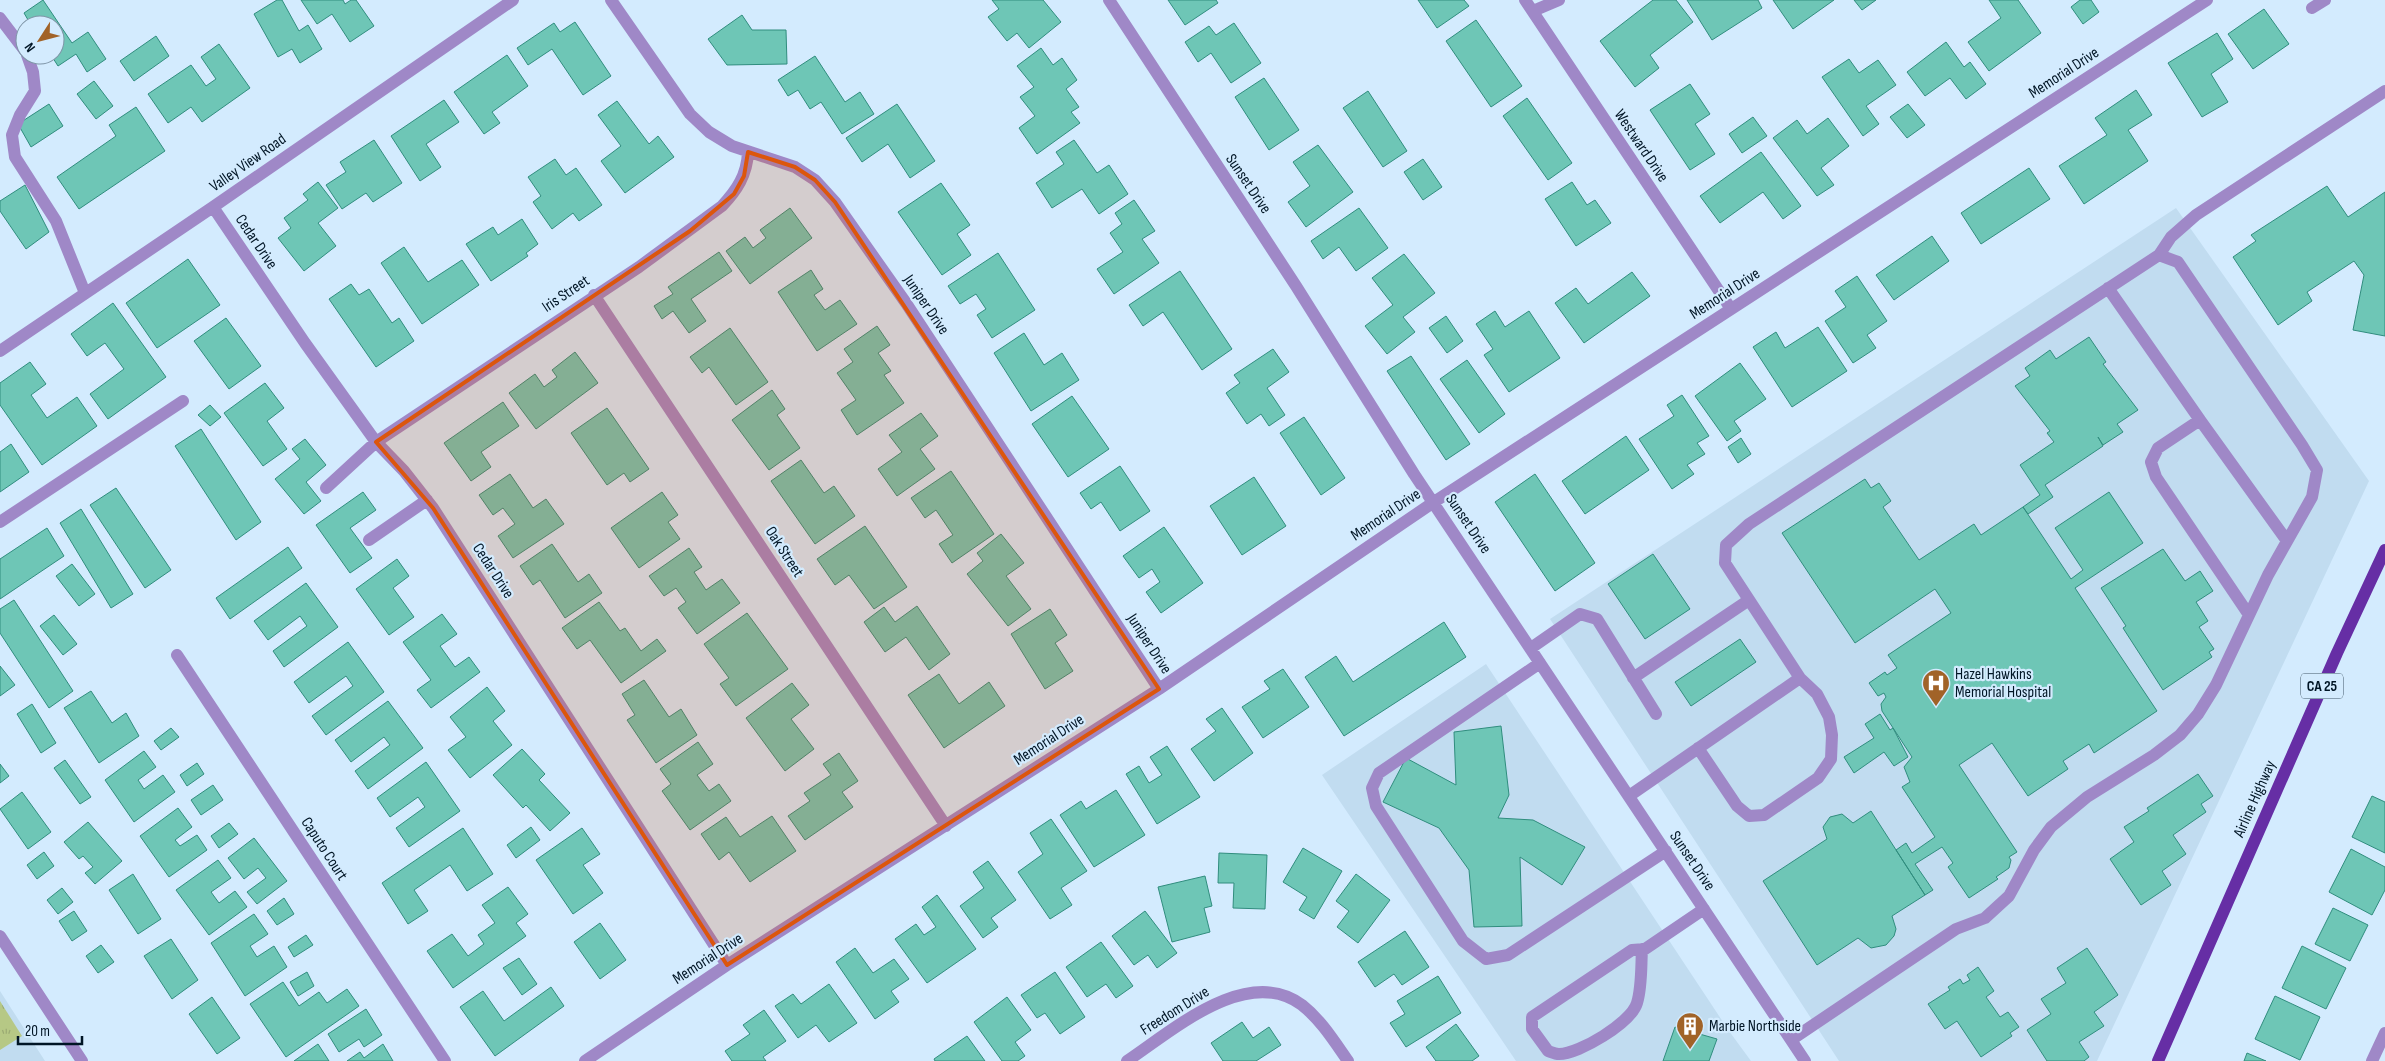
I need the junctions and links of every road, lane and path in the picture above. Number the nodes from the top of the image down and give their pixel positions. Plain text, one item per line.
1 (513, 0) edge
2 (610, 0) edge
3 (1109, 0) edge
4 (1525, 0) edge
5 (1559, 0) edge
6 (2207, 0) edge
7 (2325, 0) edge
8 (2312, 8) dead end
9 (1532, 11) junction
10 (0, 18) edge
11 (15, 37) edge
12 (31, 65) edge
13 (2385, 90) edge
14 (748, 152) junction
15 (214, 207) junction
16 (2159, 256) junction
17 (2108, 288) junction
18 (84, 293) junction
19 (594, 295) junction
20 (1731, 309) junction
21 (0, 351) edge
22 (183, 401) dead end
23 (2200, 420) junction
24 (376, 442) junction
25 (326, 488) dead end
26 (427, 500) junction
27 (1434, 502) junction
28 (0, 522) edge
29 (369, 540) dead end
30 (2287, 541) junction
31 (2385, 550) edge
32 (1749, 600) junction
33 (2249, 615) junction
34 (1530, 648) junction
35 (177, 655) dead end
36 (1540, 663) junction
37 (1633, 678) junction
38 (1800, 678) junction
39 (1158, 689) junction
40 (1656, 714) dead end
41 (1698, 748) junction
42 (1629, 796) junction
43 (946, 826) junction
44 (1666, 851) junction
45 (1704, 909) junction
46 (0, 936) edge
47 (1642, 949) junction
48 (727, 965) junction
49 (2385, 1033) edge
50 (2170, 1035) junction
51 (1791, 1040) junction
52 (82, 1061) edge
53 (445, 1061) edge
54 (585, 1061) edge
55 (1127, 1061) edge
56 (1348, 1061) edge
57 (1805, 1061) edge
58 (2158, 1061) edge
59 (2166, 1061) edge
60 (2372, 1061) edge

1 - 15 street, Valley View Road
2 - 14 street, Juniper Drive
3 - 27 street, Sunset Drive
4 - 9 street, Westward Drive
5 - 9 street
6 - 20 street, Memorial Drive
7 - 8 street
9 - 20 street, Westward Drive
10 - 11 street
12 - 18 street
13 - 16 street
14 - 19 street, Iris Street
14 - 39 street, Juniper Drive
15 - 18 street, Valley View Road
15 - 24 street, Cedar Drive
16 - 17 street
16 - 30 street
17 - 23 street
17 - 32 street
18 - 21 street, Valley View Road
19 - 24 street, Iris Street
19 - 43 street, Oak Street
20 - 27 street, Memorial Drive
22 - 28 street
23 - 30 street
23 - 33 street
24 - 25 street, Iris Street
24 - 26 street, Cedar Drive
26 - 29 street
26 - 48 street, Cedar Drive
27 - 34 street, Sunset Drive
27 - 39 street, Memorial Drive
30 - 33 street
31 - 50 main road, Airline Highway / CA 25
32 - 37 street
32 - 38 street
33 - 51 street
34 - 36 street, Sunset Drive
34 - 37 street
35 - 53 street, Caputo Court
36 - 42 street, Sunset Drive
36 - 44 street
37 - 40 street
38 - 41 street
38 - 41 street
39 - 43 street, Memorial Drive
41 - 42 street
42 - 44 street, Sunset Drive
43 - 48 street, Memorial Drive
44 - 45 street, Sunset Drive
45 - 47 street
45 - 51 street, Sunset Drive
46 - 52 street
47 - 47 street
48 - 54 street, Memorial Drive
49 - 60 street
50 - 58 main road, Airline Highway / CA 25
50 - 59 main road
51 - 57 street, Sunset Drive
55 - 56 street, Freedom Drive

